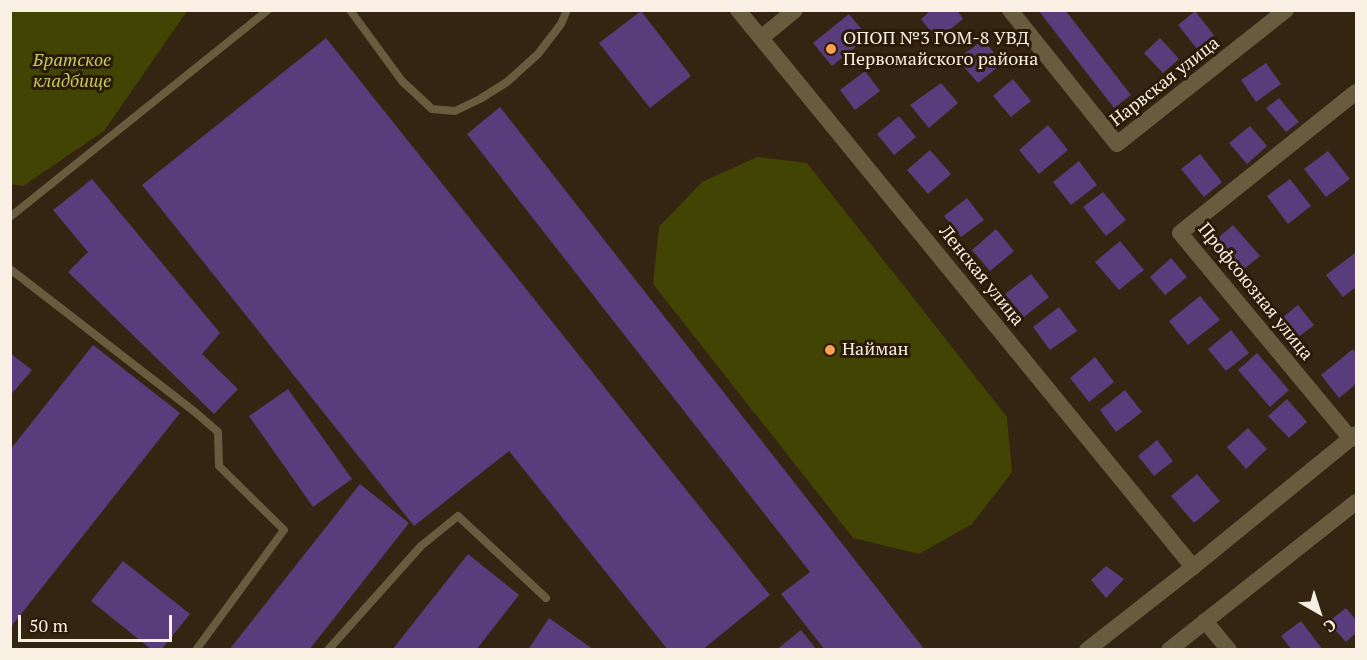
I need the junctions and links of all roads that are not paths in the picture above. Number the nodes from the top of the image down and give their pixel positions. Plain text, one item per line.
1 (268, 10) edge
2 (350, 10) edge
3 (567, 10) edge
4 (738, 10) edge
5 (795, 10) edge
6 (1010, 10) edge
7 (1286, 10) edge
8 (761, 38) junction
9 (1356, 92) edge
10 (10, 217) edge
11 (10, 269) edge
12 (1354, 437) edge
13 (1356, 502) edge
14 (1193, 567) junction
15 (546, 598) dead end
16 (1205, 621) junction
17 (196, 650) edge
18 (328, 650) edge
19 (1087, 650) edge
20 (1169, 650) edge
21 (1229, 650) edge

1 - 10 lane
2 - 3 lane
4 - 8 street, Ленская улица
5 - 8 street
6 - 7 street, Нарвская улица
8 - 14 street, Ленская улица
9 - 12 street, Профсоюзная улица
11 - 17 lane
12 - 14 street, Профсоюзная улица
13 - 16 street
14 - 19 street, Профсоюзная улица
15 - 18 lane
16 - 20 street
16 - 21 street

